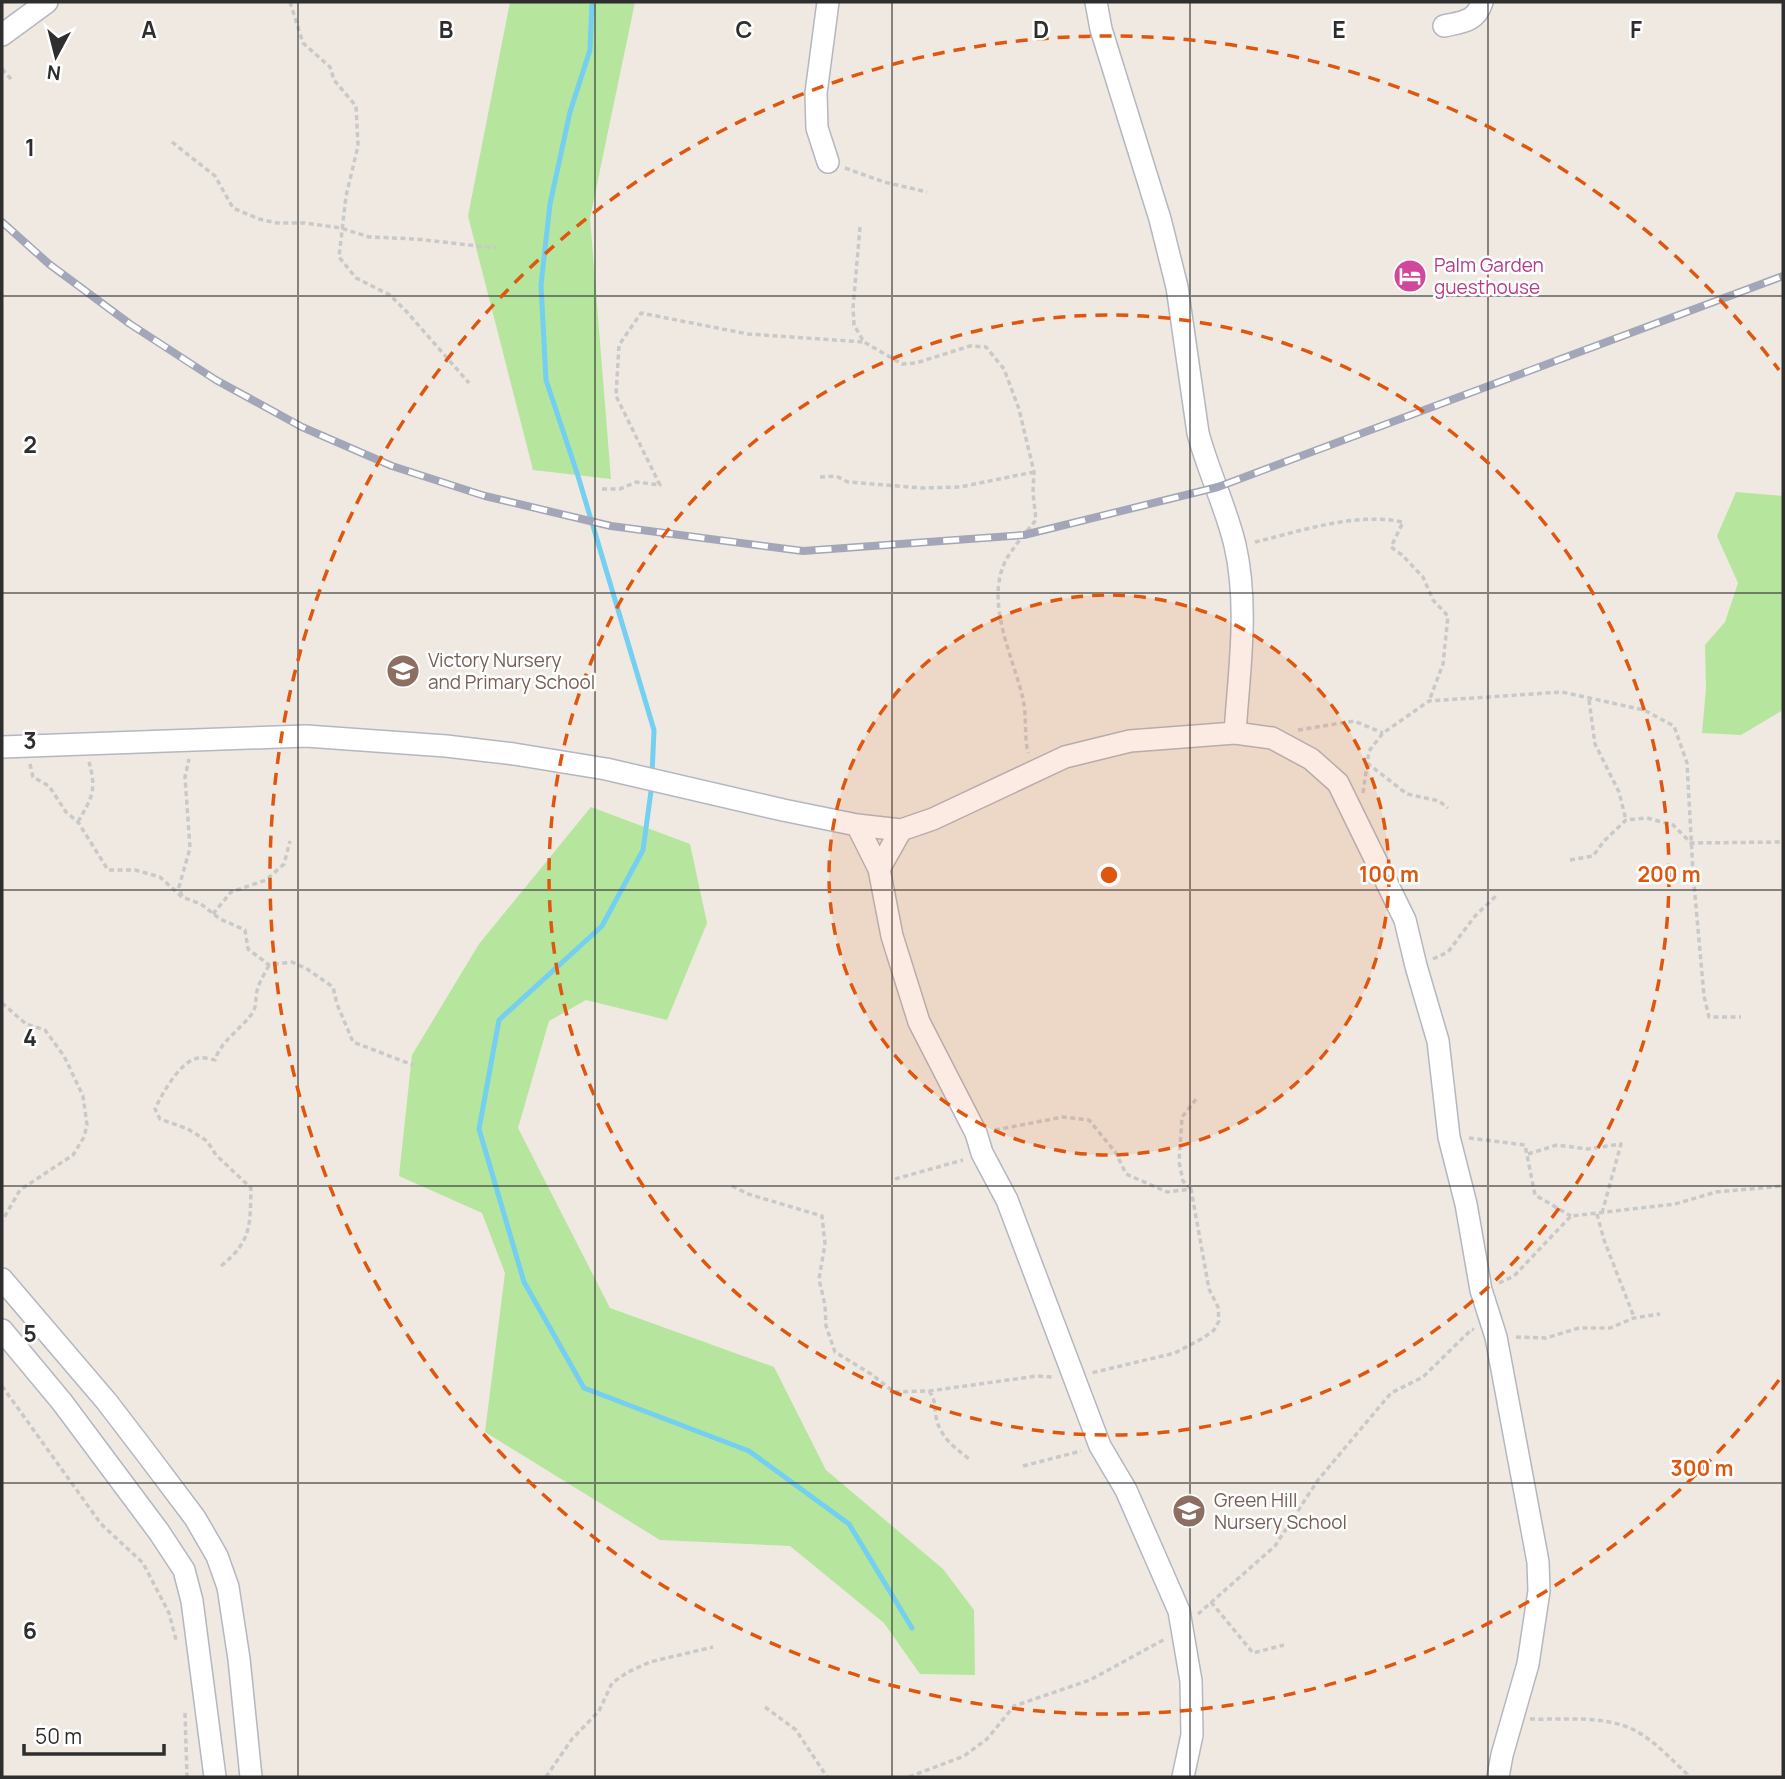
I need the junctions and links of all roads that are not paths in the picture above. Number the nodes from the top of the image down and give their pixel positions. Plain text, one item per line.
1 (47, 2) edge
2 (828, 2) edge
3 (1096, 2) edge
4 (1482, 2) edge
5 (1444, 26) dead end
6 (2, 35) edge
7 (828, 162) road end
8 (1235, 733) junction
9 (2, 747) edge
10 (857, 825) junction
11 (901, 830) junction
12 (879, 869) junction
13 (2, 1279) edge
14 (2, 1330) edge
15 (215, 1777) edge
16 (251, 1777) edge
17 (1183, 1777) edge
18 (1498, 1777) edge

1 - 6 street
2 - 7 street
3 - 8 street
4 - 5 street
8 - 11 street
8 - 18 street
9 - 10 street
10 - 11 street
10 - 12 street
11 - 12 street
12 - 17 street
13 - 16 street
14 - 15 street

